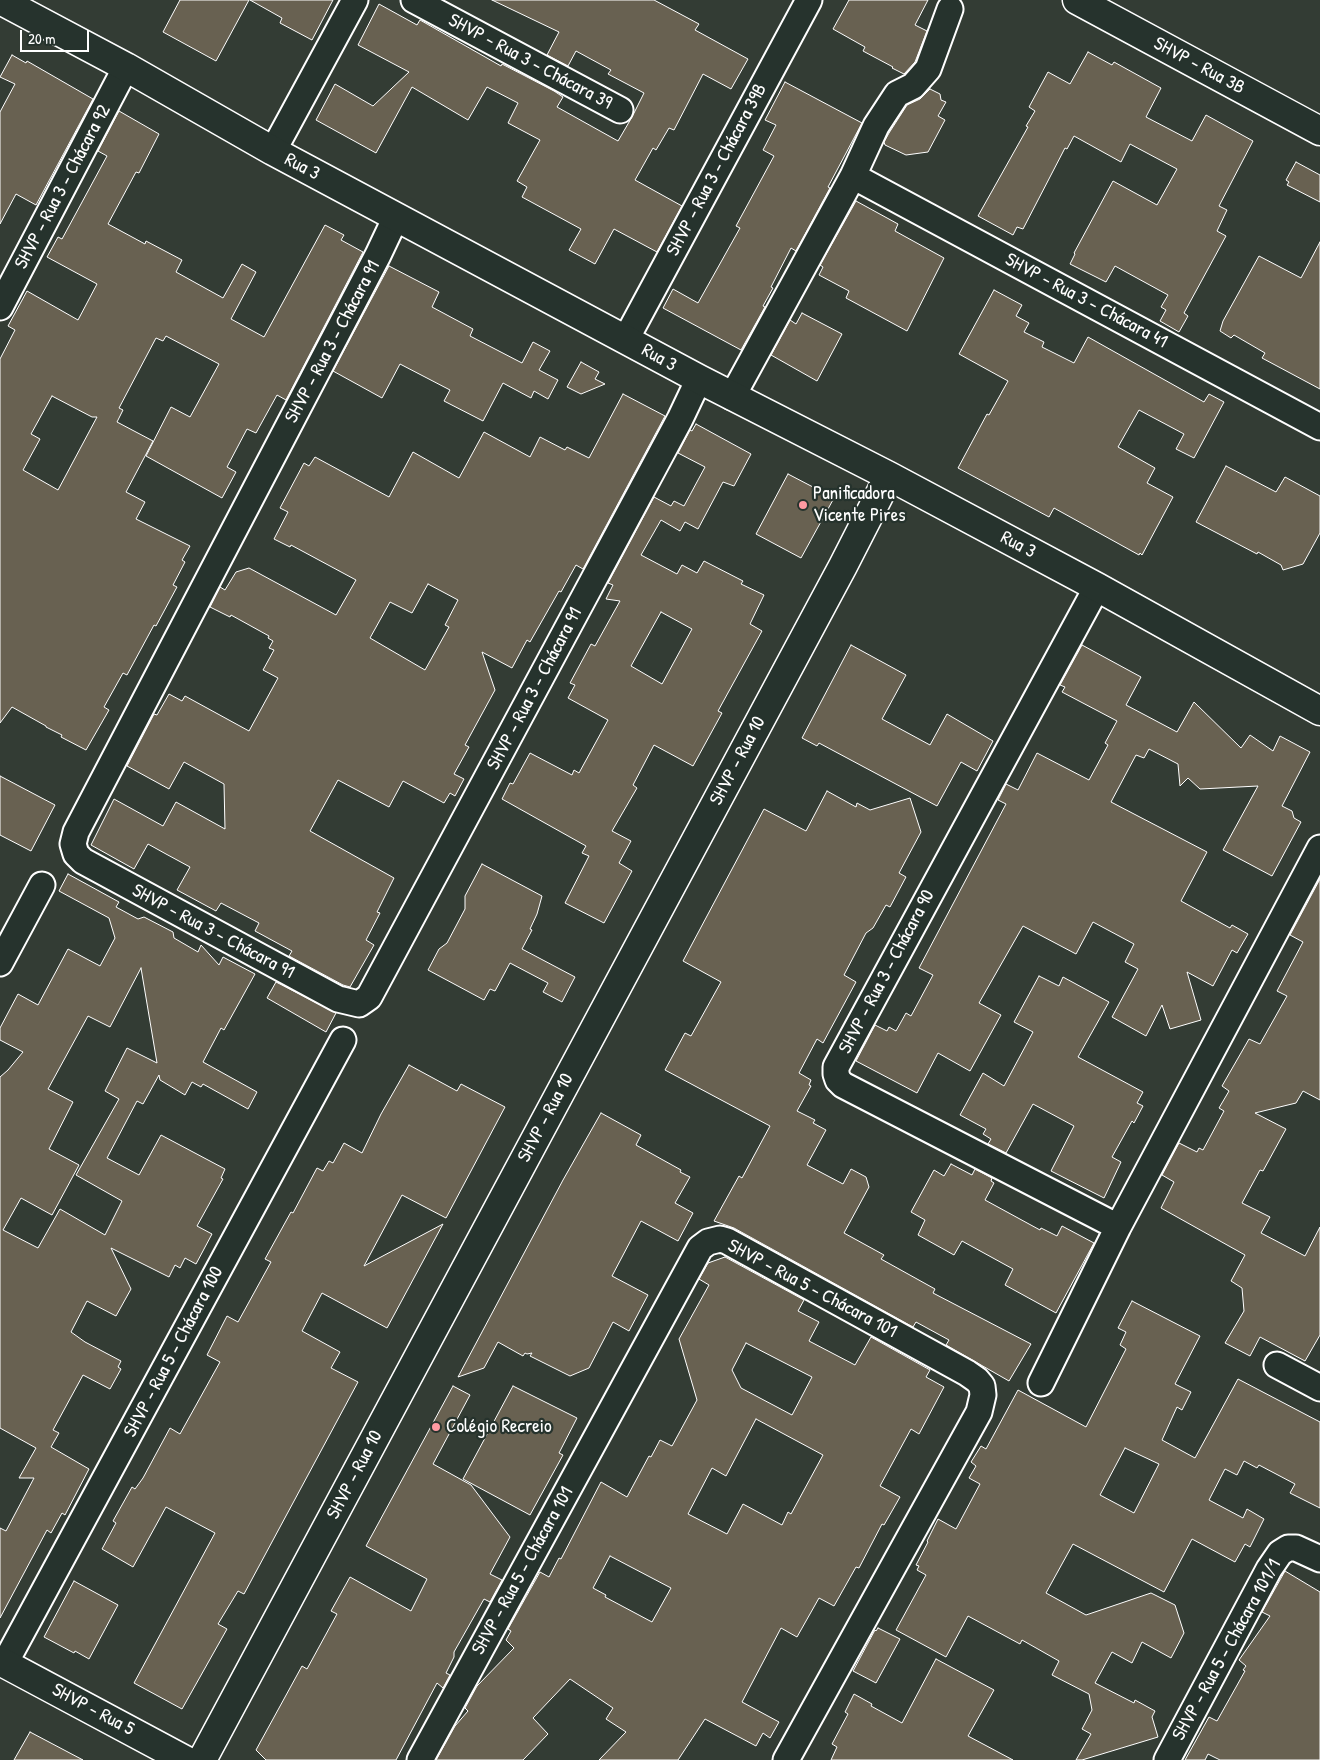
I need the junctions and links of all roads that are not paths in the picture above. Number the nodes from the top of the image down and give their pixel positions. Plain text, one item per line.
1 (0, 0) edge
2 (355, 0) edge
3 (414, 0) edge
4 (809, 0) edge
5 (1077, 0) edge
6 (950, 9) dead end
7 (126, 67) junction
8 (620, 110) dead end
9 (1320, 132) edge
10 (273, 151) junction
11 (853, 176) junction
12 (396, 217) junction
13 (0, 307) edge
14 (626, 340) junction
15 (699, 380) junction
16 (732, 397) junction
17 (1320, 427) edge
18 (889, 476) junction
19 (1097, 587) junction
20 (1320, 711) edge
21 (1320, 848) edge
22 (42, 885) dead end
23 (0, 963) edge
24 (343, 1040) dead end
25 (1118, 1227) junction
26 (1277, 1365) dead end
27 (1041, 1383) dead end
28 (1320, 1388) edge
29 (1320, 1559) edge
30 (2, 1662) edge
31 (185, 1760) edge
32 (202, 1760) edge
33 (420, 1760) edge
34 (786, 1760) edge
35 (1167, 1760) edge

1 - 7 street, Rua 3
2 - 10 street
3 - 8 street, SHVP - Rua 3 - Chácara 39
4 - 14 street, SHVP - Rua 3 - Chácara 39B
5 - 9 street, SHVP - Rua 3B
6 - 11 street
7 - 10 street, Rua 3
7 - 13 street, SHVP - Rua 3 - Chácara 92
10 - 12 street, Rua 3
11 - 16 street
11 - 17 street, SHVP - Rua 3 - Chácara 41
12 - 14 street, Rua 3
12 - 15 street, SHVP - Rua 3 - Chácara 91
14 - 15 street, Rua 3
15 - 16 street, Rua 3
16 - 18 street, Rua 3
18 - 19 street, Rua 3
18 - 32 street, SHVP - Rua 10
19 - 20 street, Rua 3
19 - 25 street, SHVP - Rua 3 - Chácara 90
21 - 25 street
22 - 23 street
24 - 30 street, SHVP - Rua 5 - Chácara 100
25 - 27 street
26 - 28 street
29 - 35 street, SHVP - Rua 5 - Chácara 101/1
30 - 31 street, SHVP - Rua 5
33 - 34 street, SHVP - Rua 5 - Chácara 101

